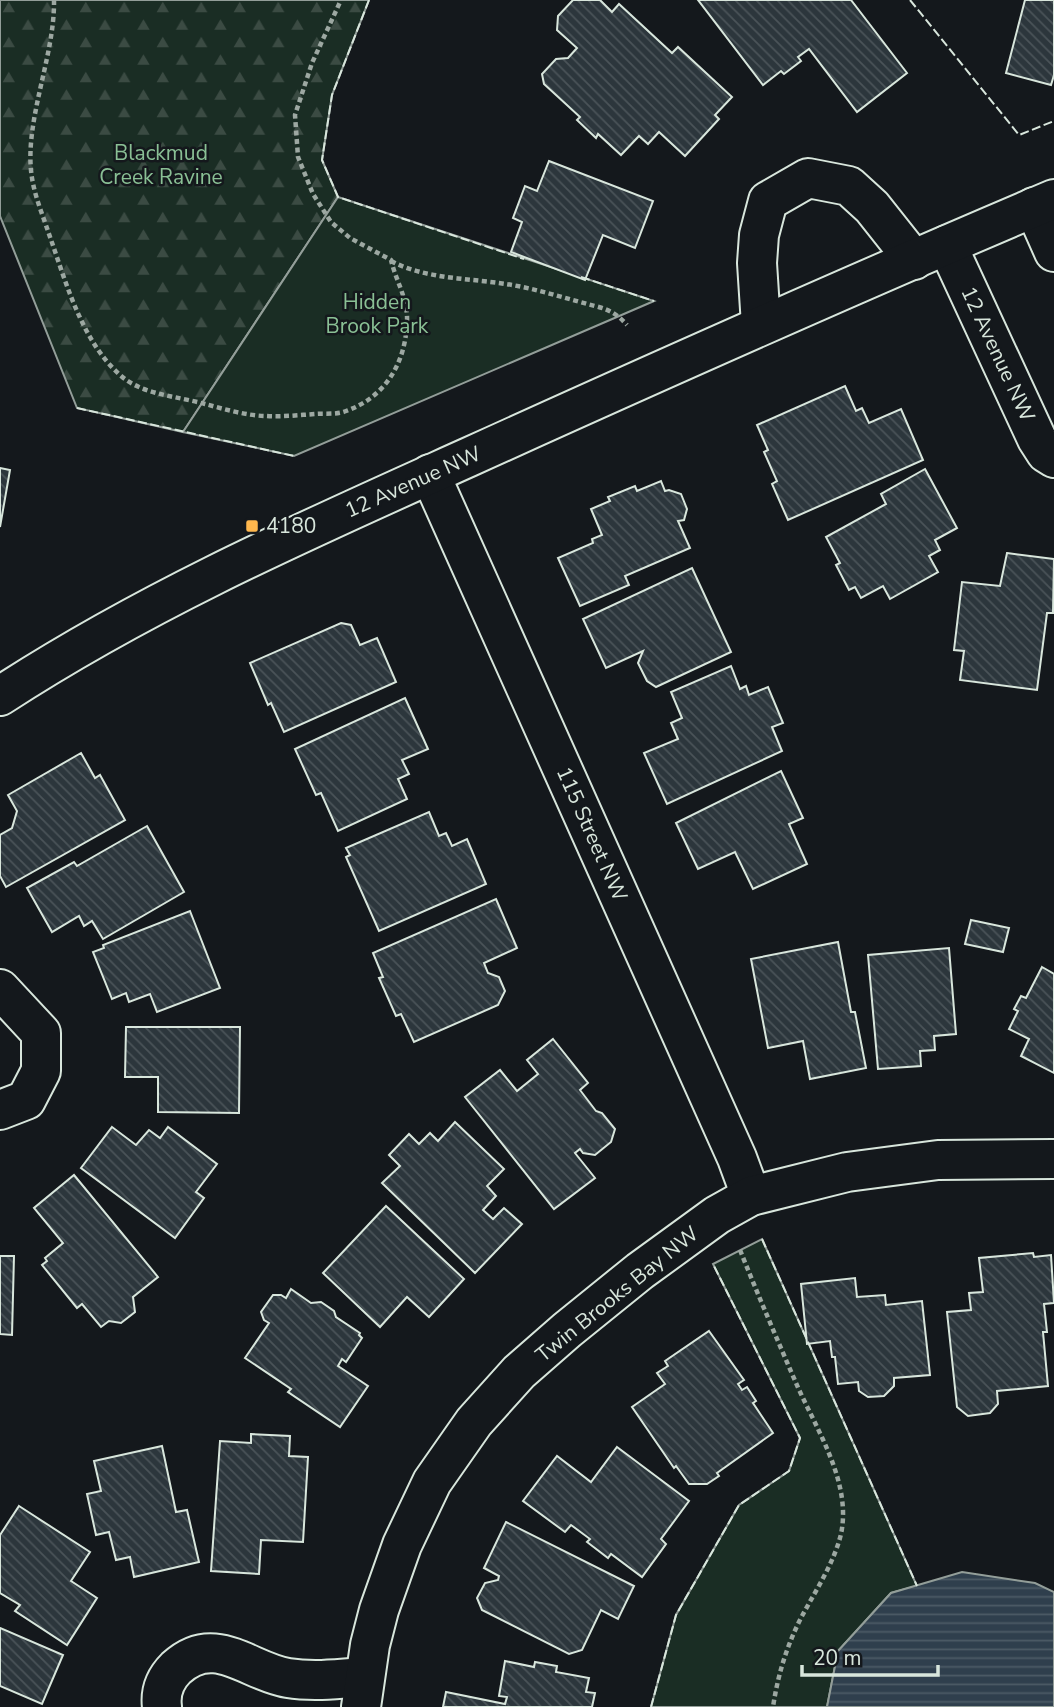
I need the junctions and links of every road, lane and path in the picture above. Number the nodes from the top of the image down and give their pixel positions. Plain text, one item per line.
1 (54, 0) edge
2 (341, 0) edge
3 (1044, 203) edge
4 (931, 252) junction
5 (1054, 252) edge
6 (391, 260) junction
7 (627, 325) dead end
8 (761, 325) junction
9 (1054, 458) edge
10 (430, 474) junction
11 (0, 696) edge
12 (0, 989) edge
13 (0, 1110) edge
14 (1054, 1159) edge
15 (751, 1196) junction
16 (739, 1249) dead end
17 (363, 1692) edge
18 (162, 1707) edge
19 (774, 1707) edge

1 - 6 path
2 - 6 path
3 - 4 street, 12 Avenue NW
3 - 5 street, 12 Avenue NW
4 - 8 street, 12 Avenue NW
4 - 8 street, 12 Avenue NW
4 - 9 street, 12 Avenue NW
6 - 7 path
8 - 10 street, 12 Avenue NW
10 - 11 street, 12 Avenue NW
10 - 15 street, 115 Street NW
12 - 13 street
14 - 15 street, Twin Brooks Bay NW
15 - 17 street, Twin Brooks Bay NW
16 - 19 path
17 - 18 street, Twin Brooks Bay NW

